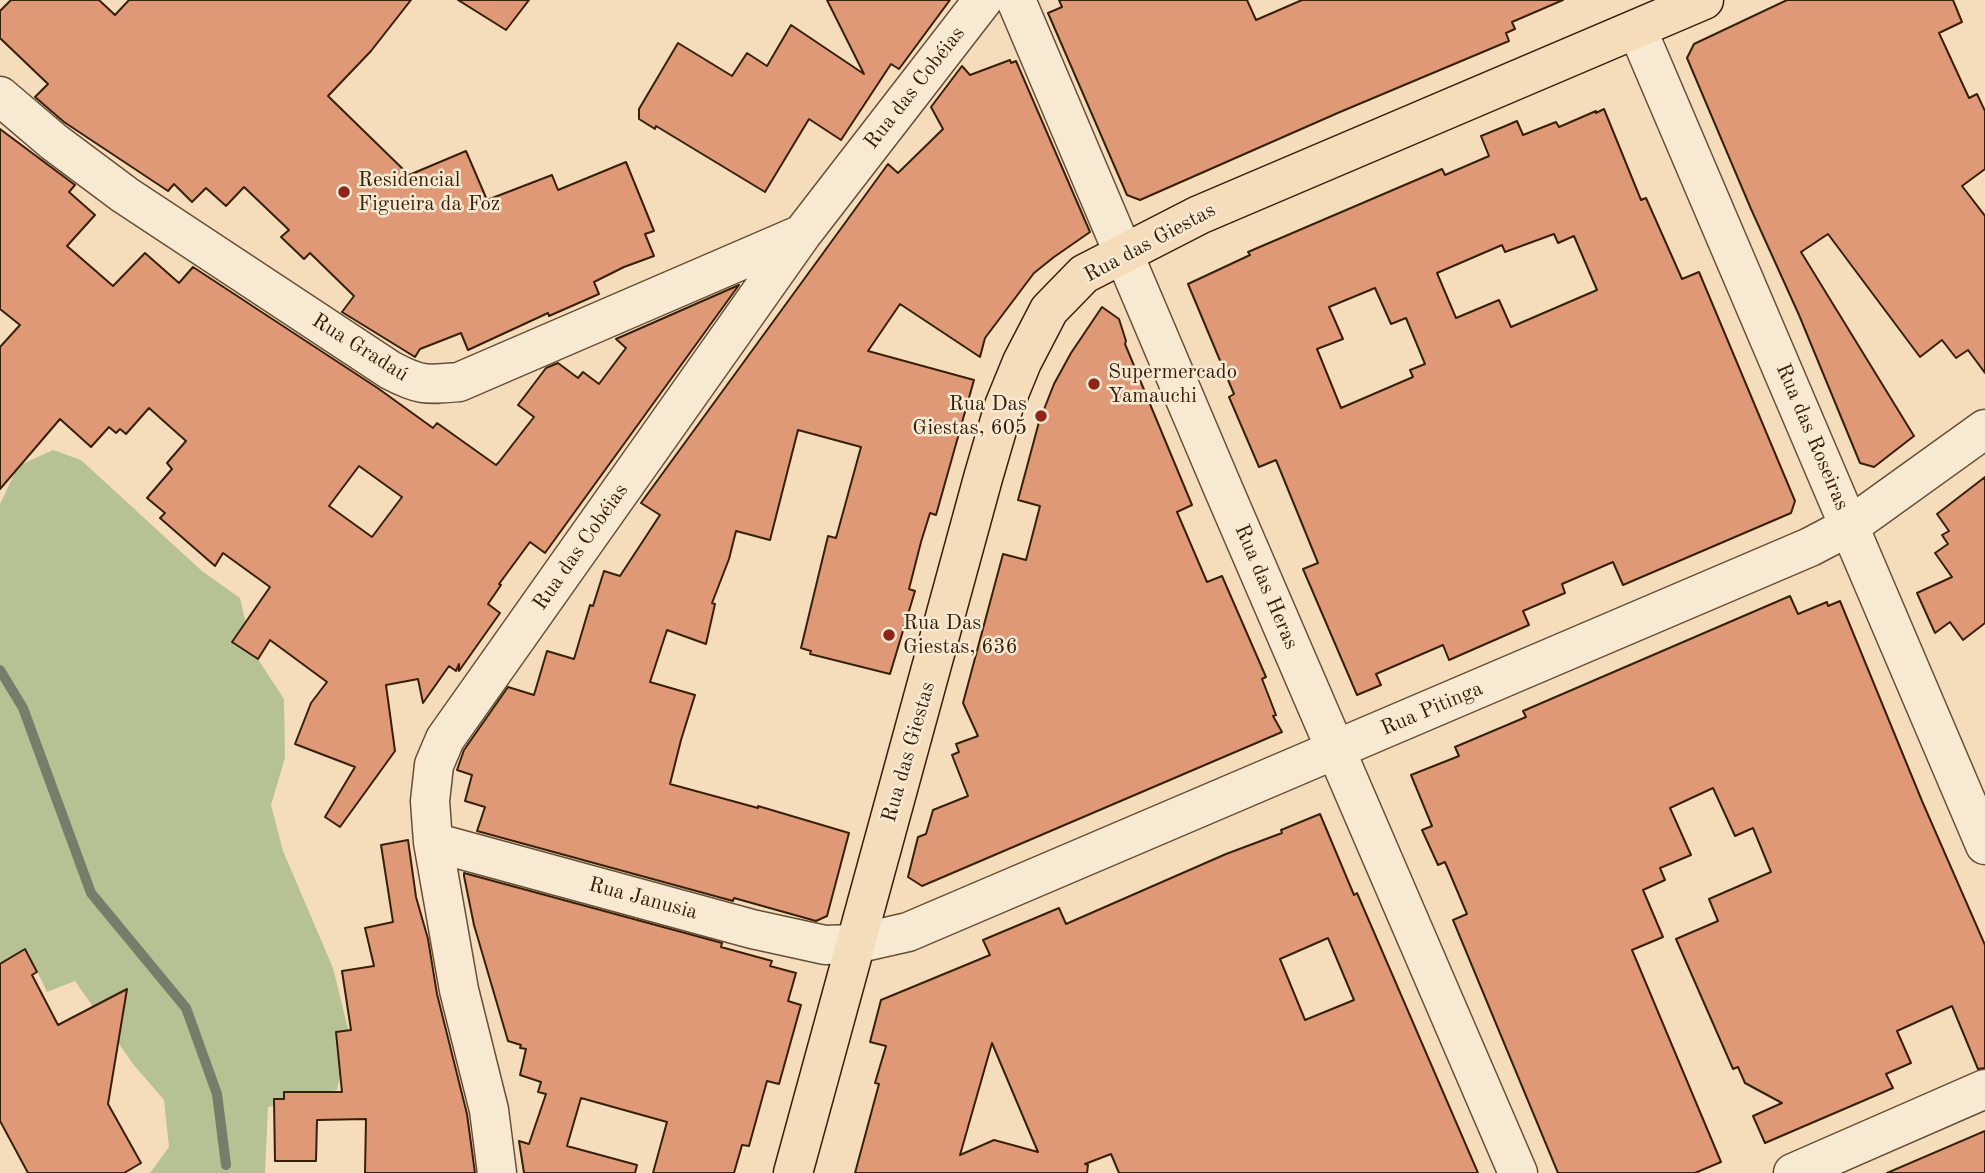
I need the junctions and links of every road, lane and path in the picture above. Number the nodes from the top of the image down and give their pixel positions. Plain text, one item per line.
1 (983, 0) edge
2 (1016, 0) edge
3 (1703, 0) edge
4 (1637, 29) junction
5 (0, 96) edge
6 (802, 234) junction
7 (1124, 253) junction
8 (1985, 429) edge
9 (1850, 526) junction
10 (1336, 750) junction
11 (433, 842) junction
12 (1985, 845) edge
13 (855, 944) junction
14 (1985, 1089) edge
15 (497, 1173) edge
16 (793, 1173) edge
17 (1518, 1173) edge
18 (1793, 1173) edge

1 - 6 street, Rua das Cobéias
2 - 7 street, Rua das Heras
3 - 4 main road, Rua das Giestas
4 - 7 main road, Rua das Giestas
4 - 9 street, Rua das Roseiras
5 - 6 street, Rua Gradaú
6 - 11 street, Rua das Cobéias
7 - 10 street, Rua das Heras
7 - 13 main road, Rua das Giestas
8 - 9 street, Rua Pitinga
9 - 10 street, Rua Pitinga
9 - 12 street, Rua das Roseiras
10 - 13 street, Rua Pitinga
10 - 17 street, Rua das Heras
11 - 13 street, Rua Janusia
11 - 15 street, Rua das Cobéias
13 - 16 main road, Rua das Giestas
14 - 18 street

